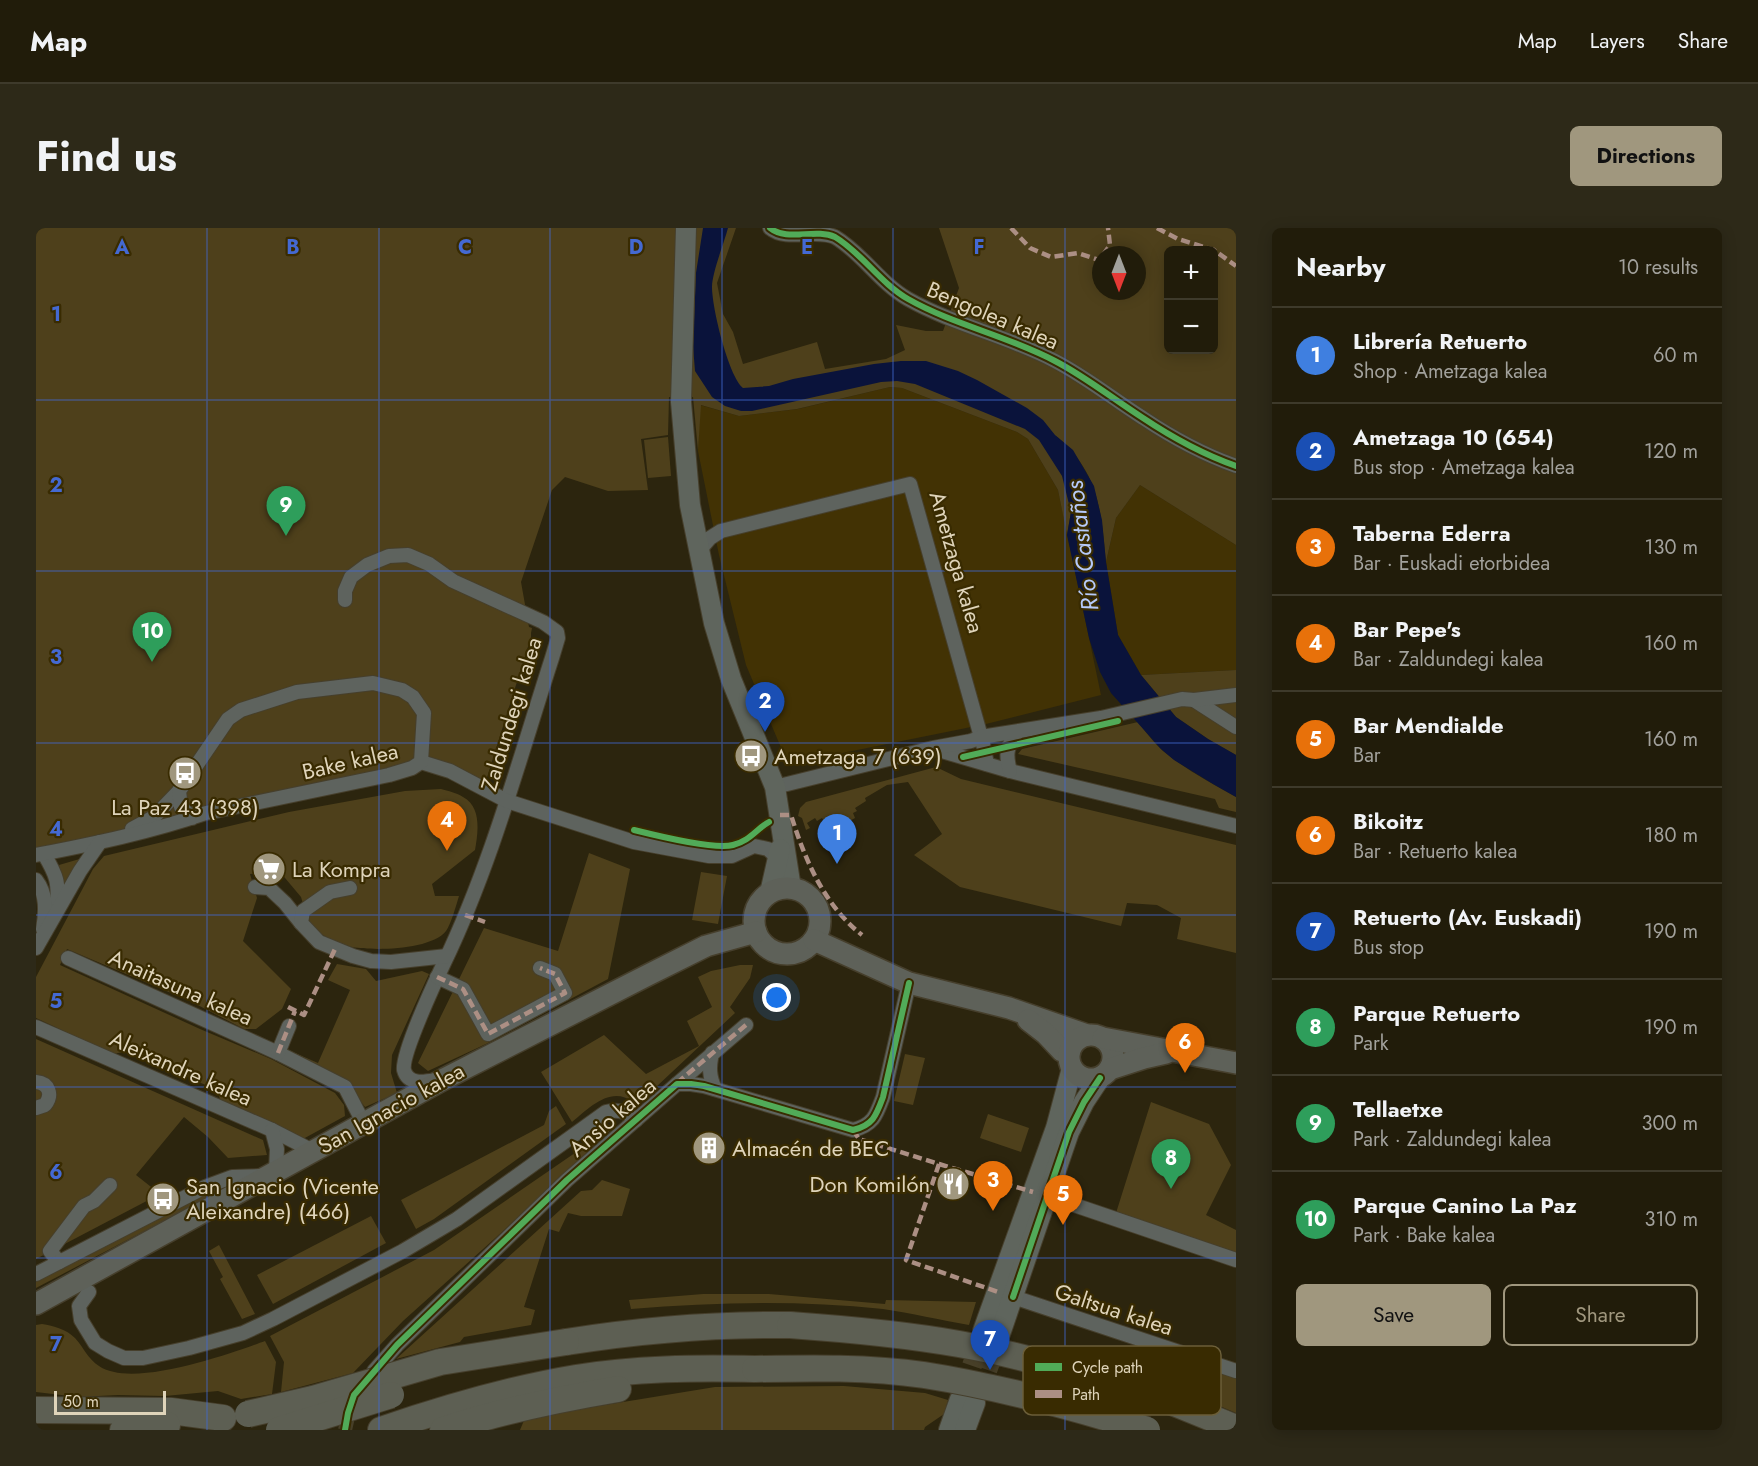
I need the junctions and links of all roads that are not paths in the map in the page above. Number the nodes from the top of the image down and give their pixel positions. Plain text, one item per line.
1 (686, 228) edge
2 (770, 228) edge
3 (1236, 466) edge
4 (693, 523) junction
5 (721, 531) junction
6 (698, 552) junction
7 (345, 600) dead end
8 (1236, 695) edge
9 (1188, 699) junction
10 (1236, 727) edge
11 (1017, 732) junction
12 (976, 739) junction
13 (933, 748) junction
14 (971, 760) junction
15 (421, 762) junction
16 (987, 764) junction
17 (1010, 771) junction
18 (775, 787) junction
19 (179, 791) junction
20 (507, 801) junction
21 (192, 818) junction
22 (1236, 826) edge
23 (782, 834) junction
24 (116, 838) junction
25 (100, 842) junction
26 (40, 855) edge
27 (779, 859) junction
28 (37, 881) edge
29 (255, 887) dead end
30 (350, 888) dead end
31 (791, 888) junction
32 (770, 893) junction
33 (57, 909) junction
34 (301, 923) junction
35 (756, 932) junction
36 (814, 940) junction
37 (39, 944) edge
38 (447, 956) junction
39 (68, 958) dead end
40 (540, 968) dead end
41 (437, 977) junction
42 (909, 983) junction
43 (1010, 1008) junction
44 (746, 1024) dead end
45 (289, 1026) dead end
46 (36, 1027) edge
47 (1095, 1037) junction
48 (1176, 1051) junction
49 (278, 1053) junction
50 (712, 1053) junction
51 (1070, 1061) junction
52 (1236, 1063) edge
53 (1105, 1073) junction
54 (446, 1078) junction
55 (36, 1082) edge
56 (677, 1084) junction
57 (715, 1089) junction
58 (36, 1108) edge
59 (636, 1120) junction
60 (364, 1124) junction
61 (272, 1130) junction
62 (313, 1151) junction
63 (272, 1173) junction
64 (110, 1185) dead end
65 (1040, 1194) junction
66 (1236, 1260) edge
67 (58, 1262) junction
68 (36, 1274) edge
69 (89, 1292) dead end
70 (1013, 1297) junction
71 (36, 1304) edge
72 (566, 1341) junction
73 (1161, 1346) edge
74 (1023, 1359) edge
75 (1221, 1366) edge
76 (755, 1369) junction
77 (374, 1371) dead end
78 (1236, 1371) edge
79 (1023, 1395) edge
80 (968, 1401) tunnel mouth
81 (36, 1410) edge
82 (1096, 1415) edge
83 (1204, 1415) edge
84 (223, 1418) junction
85 (1236, 1428) edge
86 (965, 1429) edge
87 (123, 1430) edge
88 (279, 1430) edge
89 (381, 1430) edge
90 (443, 1430) edge
91 (1147, 1430) edge

1 - 4 street
2 - 3 street, Bengolea kalea
4 - 5 street, Ametzaga kalea
4 - 6 street
5 - 6 street, Ametzaga kalea
5 - 12 street, Ametzaga kalea
6 - 18 street
7 - 20 street, Zaldundegi kalea
8 - 9 street
9 - 10 street
9 - 11 street
11 - 12 street
11 - 17 street
12 - 13 street
12 - 14 street
12 - 16 street
13 - 14 street
13 - 18 street
14 - 16 street
15 - 19 street, Bake kalea
15 - 20 street
15 - 21 street, Bake kalea
16 - 17 street
17 - 22 street
18 - 23 street
19 - 21 street
19 - 24 street, Bake kalea
20 - 27 street
20 - 38 street, Zaldundegi kalea
21 - 24 street, Bake kalea
23 - 27 street
23 - 31 street
24 - 25 street, Bake kalea
25 - 26 street, Bake kalea
25 - 33 street
26 - 28 street
26 - 33 street
27 - 32 street
28 - 37 street
29 - 34 street
30 - 34 street
31 - 32 main road
31 - 36 main road
32 - 35 main road
33 - 37 street
34 - 38 street
35 - 36 main road
35 - 54 main road, San Ignacio kalea
36 - 42 main road
38 - 41 street, Zaldundegi kalea
39 - 49 street, Anaitasuna kalea
40 - 41 street
41 - 54 street, Zaldundegi kalea
42 - 43 main road
42 - 57 street, Ansio kalea
43 - 47 main road
43 - 51 main road
44 - 50 street
45 - 49 street
46 - 61 street, Aleixandre kalea
47 - 48 main road
47 - 51 main road
47 - 53 main road
48 - 52 main road
48 - 53 main road
49 - 60 street, Anaitasuna kalea
50 - 56 street
50 - 57 street
51 - 53 main road
51 - 65 street
53 - 65 street
54 - 60 main road, San Ignacio kalea
55 - 58 street
56 - 57 street, Ansio kalea
56 - 59 street, Ansio kalea
59 - 69 street
59 - 77 street, Ansio kalea
60 - 62 main road, San Ignacio kalea
61 - 62 street
61 - 63 street, Aleixandre kalea
62 - 63 main road, San Ignacio kalea
63 - 67 street
63 - 71 main road, San Ignacio kalea
64 - 67 street
65 - 66 street
65 - 70 street
65 - 70 street
67 - 68 street
70 - 73 street, Galtsua kalea
72 - 74 highway, bridge
72 - 84 highway, bridge
72 - 88 highway, bridge
75 - 78 street, Galtsua kalea
76 - 79 highway, bridge
76 - 89 highway
76 - 90 highway
80 - 86 street
81 - 84 highway
82 - 91 highway, bridge
83 - 85 highway, bridge
84 - 87 highway

